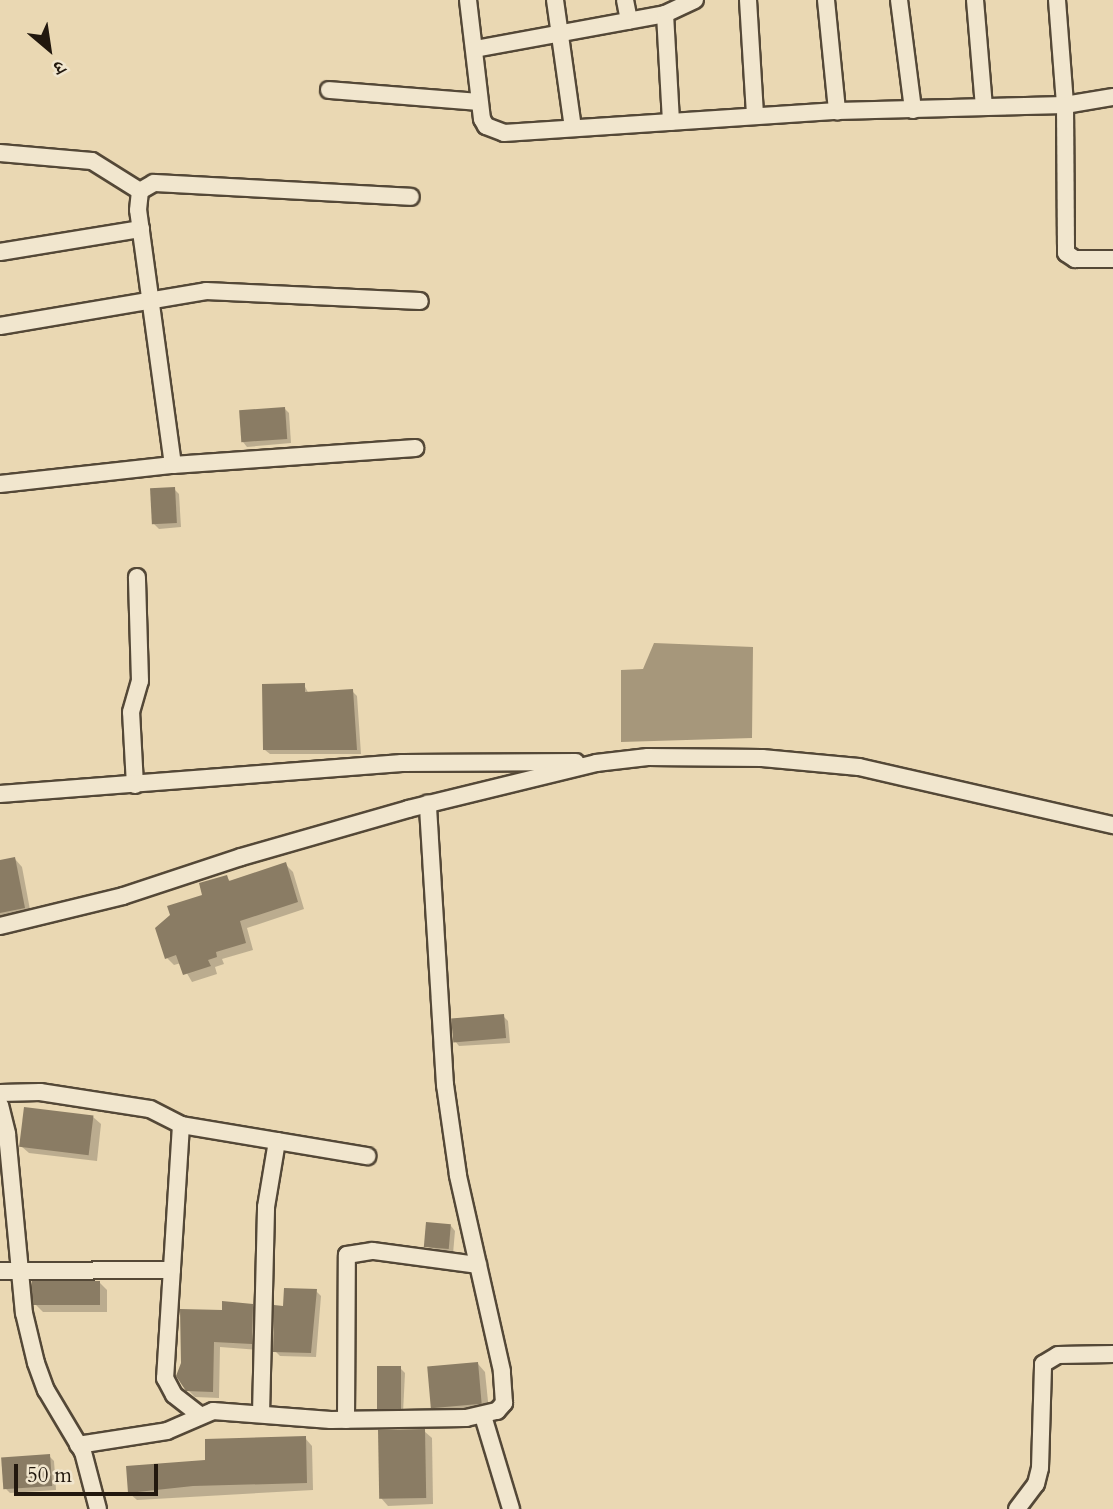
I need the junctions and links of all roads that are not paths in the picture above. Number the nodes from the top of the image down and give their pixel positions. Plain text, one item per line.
1 (468, 0) edge
2 (555, 0) edge
3 (625, 0) edge
4 (695, 0) edge
5 (748, 0) edge
6 (826, 0) edge
7 (899, 0) edge
8 (975, 0) edge
9 (1057, 0) edge
10 (665, 14) junction
11 (629, 21) junction
12 (561, 33) junction
13 (475, 49) junction
14 (329, 90) dead end
15 (1113, 97) edge
16 (478, 102) junction
17 (1065, 106) junction
18 (984, 107) junction
19 (913, 110) junction
20 (837, 111) junction
21 (755, 116) junction
22 (671, 122) junction
23 (573, 128) junction
24 (0, 153) edge
25 (139, 191) junction
26 (411, 198) dead end
27 (141, 229) junction
28 (0, 252) edge
29 (1113, 259) edge
30 (151, 300) junction
31 (420, 301) dead end
32 (0, 326) edge
33 (415, 448) dead end
34 (173, 465) junction
35 (0, 484) edge
36 (137, 577) dead end
37 (596, 763) junction
38 (135, 785) junction
39 (0, 794) edge
40 (428, 804) junction
41 (1113, 825) edge
42 (0, 926) edge
43 (0, 1093) edge
44 (0, 1105) edge
45 (181, 1125) junction
46 (277, 1141) junction
47 (367, 1156) dead end
48 (5, 1178) edge
49 (478, 1265) junction
50 (19, 1269) junction
51 (172, 1270) junction
52 (0, 1271) edge
53 (1113, 1354) edge
54 (261, 1414) junction
55 (200, 1415) junction
56 (484, 1416) junction
57 (346, 1420) junction
58 (78, 1445) junction
59 (98, 1509) edge
60 (511, 1509) edge
61 (1017, 1509) edge

1 - 13 street
2 - 12 street
3 - 11 street
4 - 10 street
5 - 21 street
6 - 20 street
7 - 19 street
8 - 18 street
9 - 17 street
10 - 11 street
10 - 22 street
11 - 12 street
12 - 13 street
12 - 23 street
13 - 16 street
14 - 16 street
15 - 17 street
16 - 23 street
17 - 18 street
17 - 29 street
18 - 19 street
19 - 20 street
20 - 21 street
21 - 22 street
22 - 23 street
24 - 25 street
25 - 26 street
25 - 27 street
27 - 28 street
27 - 30 street
30 - 31 street
30 - 32 street
30 - 34 street
33 - 34 street
34 - 35 street
36 - 38 street
37 - 38 street
37 - 40 street
37 - 41 street
38 - 39 street
40 - 42 street
40 - 49 street
43 - 45 street
44 - 48 street
45 - 46 street
45 - 51 street
46 - 47 street
46 - 54 street
48 - 50 street
49 - 56 street
49 - 57 street
50 - 51 street
50 - 52 street
50 - 58 street
51 - 55 street
53 - 61 street
54 - 55 street
54 - 57 street
55 - 58 street
56 - 57 street
56 - 60 street
58 - 59 street

